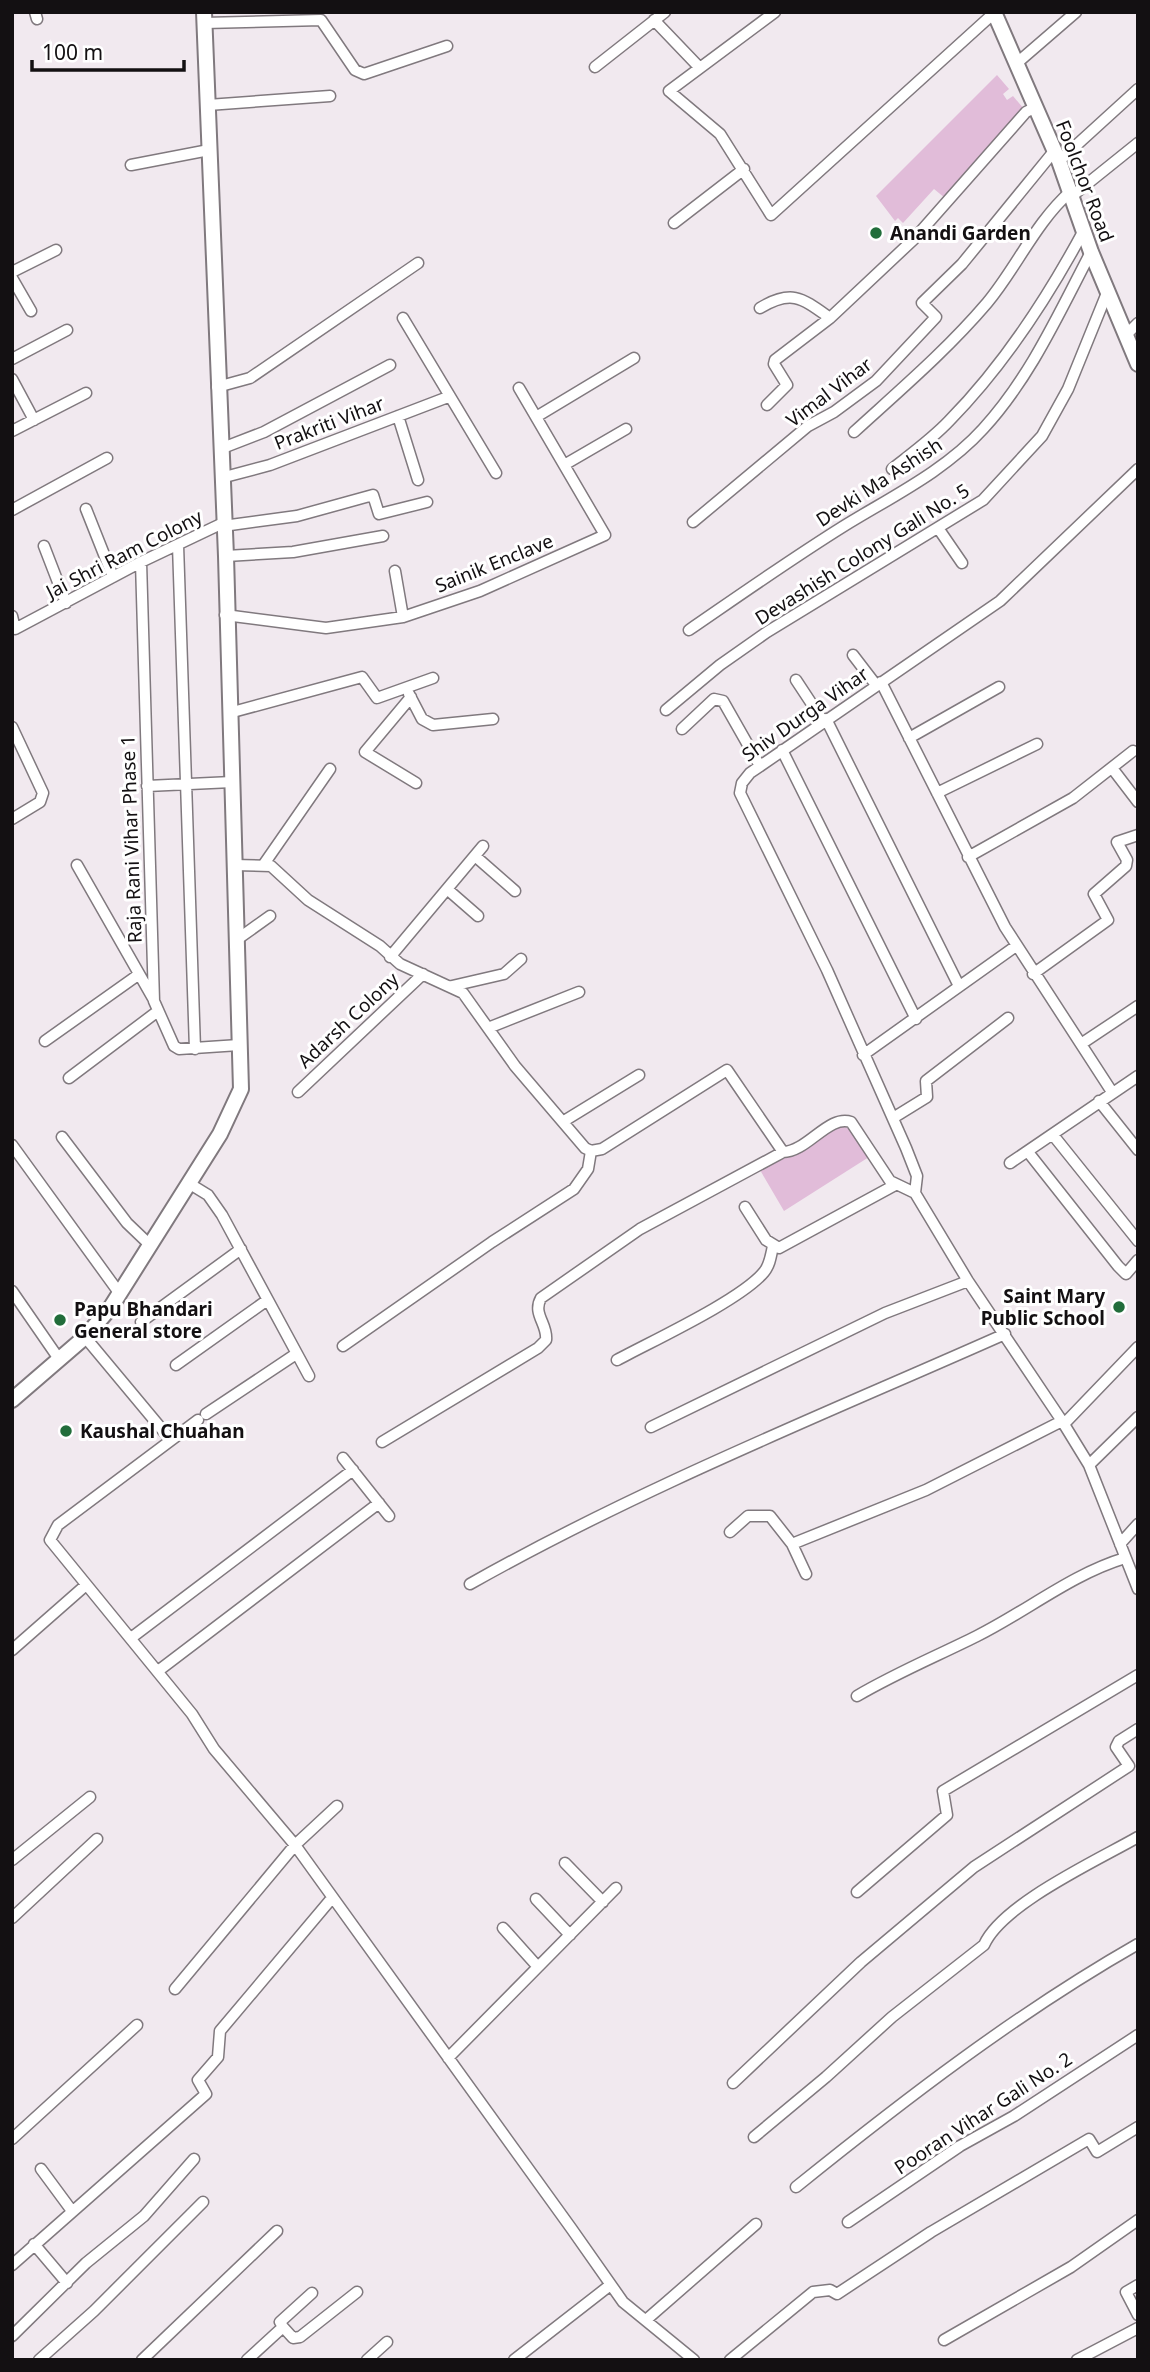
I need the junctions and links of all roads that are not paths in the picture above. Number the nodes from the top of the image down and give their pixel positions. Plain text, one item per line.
1 (665, 12) edge
2 (775, 12) edge
3 (1076, 12) edge
4 (998, 15) edge
5 (204, 18) edge
6 (654, 20) junction
7 (447, 46) dead end
8 (1017, 63) junction
9 (595, 66) dead end
10 (699, 67) junction
11 (1138, 89) edge
12 (330, 96) dead end
13 (208, 105) junction
14 (1036, 107) junction
15 (1138, 144) edge
16 (209, 150) junction
17 (1057, 155) junction
18 (131, 165) dead end
19 (744, 169) junction
20 (1072, 194) junction
21 (674, 223) dead end
22 (1084, 230) junction
23 (56, 250) dead end
24 (1091, 252) junction
25 (418, 263) dead end
26 (12, 272) edge
27 (12, 278) edge
28 (1107, 293) junction
29 (760, 308) dead end
30 (31, 311) dead end
31 (403, 318) dead end
32 (830, 318) junction
33 (1138, 323) edge
34 (67, 330) dead end
35 (1126, 335) junction
36 (634, 358) dead end
37 (12, 359) edge
38 (1138, 364) edge
39 (390, 365) dead end
40 (12, 379) edge
41 (217, 387) junction
42 (519, 388) dead end
43 (86, 393) dead end
44 (448, 397) junction
45 (767, 405) dead end
46 (398, 416) junction
47 (536, 417) junction
48 (34, 420) junction
49 (626, 429) dead end
50 (12, 431) edge
51 (854, 432) dead end
52 (220, 449) junction
53 (107, 458) dead end
54 (564, 465) junction
55 (1138, 468) edge
56 (892, 470) dead end
57 (496, 473) dead end
58 (221, 478) junction
59 (418, 480) dead end
60 (427, 502) dead end
61 (86, 509) dead end
62 (12, 510) edge
63 (693, 522) dead end
64 (223, 524) junction
65 (938, 528) junction
66 (383, 536) dead end
67 (178, 545) junction
68 (44, 546) dead end
69 (226, 556) junction
70 (141, 562) junction
71 (962, 563) dead end
72 (396, 571) dead end
73 (113, 577) junction
74 (66, 603) junction
75 (225, 615) junction
76 (12, 616) edge
77 (403, 617) junction
78 (14, 630) edge
79 (689, 630) dead end
80 (853, 655) dead end
81 (433, 678) dead end
82 (796, 680) dead end
83 (879, 683) junction
84 (999, 687) dead end
85 (408, 693) junction
86 (666, 710) dead end
87 (229, 713) junction
88 (493, 719) dead end
89 (824, 720) junction
90 (12, 727) edge
91 (682, 729) dead end
92 (909, 738) junction
93 (1037, 744) dead end
94 (782, 750) junction
95 (1133, 751) dead end
96 (760, 765) junction
97 (1112, 768) junction
98 (330, 769) dead end
99 (232, 782) junction
100 (416, 783) dead end
101 (184, 785) junction
102 (147, 786) junction
103 (937, 793) junction
104 (1138, 802) edge
105 (12, 820) edge
106 (1138, 835) edge
107 (483, 846) dead end
108 (475, 856) junction
109 (968, 856) junction
110 (77, 864) dead end
111 (264, 864) junction
112 (233, 865) junction
113 (447, 889) junction
114 (515, 891) dead end
115 (270, 916) dead end
116 (478, 916) dead end
117 (235, 942) junction
118 (1016, 946) junction
119 (390, 957) junction
120 (521, 959) dead end
121 (423, 974) junction
122 (1033, 974) junction
123 (138, 975) junction
124 (452, 986) junction
125 (959, 986) junction
126 (579, 992) dead end
127 (154, 1000) junction
128 (1138, 1006) edge
129 (158, 1011) junction
130 (1008, 1018) dead end
131 (916, 1019) junction
132 (488, 1028) junction
133 (46, 1041) dead end
134 (1081, 1044) junction
135 (239, 1045) junction
136 (195, 1049) junction
137 (863, 1055) junction
138 (639, 1075) dead end
139 (1138, 1076) edge
140 (69, 1078) dead end
141 (298, 1092) dead end
142 (1112, 1092) junction
143 (1099, 1101) junction
144 (892, 1118) junction
145 (564, 1121) junction
146 (1053, 1135) junction
147 (62, 1137) dead end
148 (12, 1145) edge
149 (1138, 1150) edge
150 (591, 1151) junction
151 (783, 1152) junction
152 (1028, 1152) junction
153 (1010, 1163) dead end
154 (895, 1185) junction
155 (194, 1187) junction
156 (915, 1193) junction
157 (745, 1207) dead end
158 (1138, 1241) edge
159 (151, 1246) junction
160 (773, 1246) junction
161 (241, 1250) junction
162 (1138, 1260) edge
163 (968, 1281) junction
164 (12, 1291) edge
165 (120, 1294) junction
166 (266, 1301) junction
167 (141, 1322) dead end
168 (1005, 1334) junction
169 (85, 1337) junction
170 (343, 1346) dead end
171 (1138, 1347) edge
172 (296, 1354) junction
173 (59, 1359) junction
174 (617, 1360) dead end
175 (176, 1365) dead end
176 (309, 1376) dead end
177 (12, 1400) edge
178 (1138, 1417) edge
179 (1063, 1422) junction
180 (652, 1427) dead end
181 (170, 1439) junction
182 (382, 1442) dead end
183 (343, 1458) dead end
184 (1089, 1465) junction
185 (353, 1471) junction
186 (379, 1503) junction
187 (389, 1516) dead end
188 (1138, 1524) edge
189 (730, 1532) dead end
190 (792, 1544) junction
191 (1119, 1544) junction
192 (1125, 1558) junction
193 (806, 1574) dead end
194 (470, 1584) dead end
195 (86, 1585) junction
196 (1138, 1589) edge
197 (131, 1638) junction
198 (12, 1650) edge
199 (158, 1671) junction
200 (1138, 1675) edge
201 (857, 1696) dead end
202 (1138, 1729) edge
203 (90, 1797) dead end
204 (337, 1806) dead end
205 (1138, 1837) edge
206 (97, 1839) dead end
207 (295, 1845) junction
208 (12, 1860) edge
209 (565, 1863) dead end
210 (616, 1888) dead end
211 (857, 1892) dead end
212 (332, 1898) junction
213 (536, 1899) dead end
214 (603, 1902) junction
215 (12, 1918) edge
216 (503, 1927) dead end
217 (570, 1935) junction
218 (1138, 1944) edge
219 (538, 1966) junction
220 (175, 1989) dead end
221 (137, 2025) dead end
222 (1138, 2035) edge
223 (448, 2057) junction
224 (733, 2083) dead end
225 (1138, 2127) edge
226 (754, 2137) dead end
227 (12, 2139) edge
228 (194, 2160) dead end
229 (41, 2169) dead end
230 (796, 2187) dead end
231 (203, 2202) dead end
232 (72, 2211) junction
233 (1138, 2220) edge
234 (848, 2222) dead end
235 (756, 2224) dead end
236 (277, 2231) dead end
237 (34, 2244) junction
238 (12, 2265) edge
239 (67, 2283) junction
240 (1138, 2285) edge
241 (609, 2286) junction
242 (357, 2292) dead end
243 (312, 2293) dead end
244 (1138, 2315) edge
245 (646, 2320) junction
246 (283, 2327) junction
247 (1138, 2328) edge
248 (12, 2336) edge
249 (944, 2340) dead end
250 (387, 2342) dead end
251 (1080, 2359) edge
252 (39, 2360) edge
253 (142, 2360) edge
254 (247, 2360) edge
255 (367, 2360) edge
256 (514, 2360) edge
257 (694, 2360) edge
258 (730, 2360) edge

1 - 6 street
2 - 10 street
3 - 8 street
4 - 8 street, Foolchor Road
4 - 19 street
5 - 7 street
5 - 13 street
6 - 9 street
6 - 10 street
8 - 14 street, Foolchor Road
10 - 19 street
11 - 17 street
12 - 13 street
13 - 16 street
14 - 17 street, Foolchor Road
14 - 32 street
15 - 20 street
16 - 18 street
16 - 41 street
17 - 20 street, Foolchor Road
17 - 63 street, Vimal Vihar
19 - 21 street
20 - 22 street, Foolchor Road
20 - 51 street
22 - 24 street, Foolchor Road
22 - 56 street
23 - 26 street
24 - 28 street, Foolchor Road
24 - 79 street, Devki Ma Ashish
25 - 41 street
27 - 30 street
28 - 35 street, Foolchor Road
28 - 65 street, Devashish Colony Gali No. 5
29 - 32 street
31 - 44 street
32 - 45 street
33 - 35 street
34 - 37 street
35 - 38 street, Foolchor Road
36 - 47 street
39 - 52 street
40 - 48 street
41 - 52 street
42 - 47 street, Sainik Enclave
43 - 48 street
44 - 46 street, Prakriti Vihar
44 - 57 street
46 - 58 street, Prakriti Vihar
46 - 59 street
47 - 54 street, Sainik Enclave
48 - 50 street
49 - 54 street
52 - 58 street
53 - 62 street
54 - 77 street, Sainik Enclave
55 - 83 street, Shiv Durga Vihar
58 - 64 street
60 - 64 street, Jai Shri Ram Colony
61 - 73 street
64 - 67 street, Jai Shri Ram Colony
64 - 69 street
65 - 71 street
65 - 86 street, Devashish Colony Gali No. 5
66 - 69 street
67 - 70 street, Jai Shri Ram Colony
67 - 101 street
68 - 74 street
69 - 75 street
70 - 73 street, Jai Shri Ram Colony
70 - 102 street, Raja Rani Vihar Phase 1
72 - 77 street
73 - 74 street, Jai Shri Ram Colony
74 - 78 street, Jai Shri Ram Colony
75 - 77 street, Sainik Enclave
75 - 87 street
76 - 78 street, Jai Shri Ram Colony
80 - 83 street
81 - 85 street
82 - 89 street
83 - 89 street, Shiv Durga Vihar
83 - 92 street
84 - 92 street
85 - 87 street
85 - 88 street
85 - 100 street
87 - 99 street
89 - 94 street, Shiv Durga Vihar
89 - 125 street
90 - 105 street
91 - 96 street
92 - 103 street
93 - 103 street
94 - 96 street, Shiv Durga Vihar
94 - 131 street
95 - 97 street
96 - 137 street, Shiv Durga Vihar
97 - 104 street
97 - 109 street
98 - 111 street
99 - 101 street
99 - 112 street
101 - 102 street
101 - 136 street
102 - 127 street, Raja Rani Vihar Phase 1
103 - 109 street
106 - 122 street
107 - 108 street
108 - 113 street
108 - 114 street
109 - 118 street
110 - 123 street
111 - 112 street
111 - 119 street
112 - 117 street
113 - 116 street
113 - 119 street
115 - 117 street
117 - 135 street
118 - 122 street
118 - 125 street
119 - 121 street
120 - 124 street
121 - 124 street
121 - 141 street, Adarsh Colony
122 - 134 street
123 - 127 street
123 - 133 street
124 - 132 street
125 - 131 street
126 - 132 street
127 - 129 street, Raja Rani Vihar Phase 1
128 - 134 street
129 - 136 street, Raja Rani Vihar Phase 1
129 - 140 street
130 - 144 street
131 - 137 street
132 - 145 street
134 - 142 street
135 - 136 street
135 - 155 street
137 - 144 street, Shiv Durga Vihar
138 - 145 street
139 - 142 street
142 - 143 street
143 - 146 street
143 - 149 street
144 - 156 street, Shiv Durga Vihar
145 - 150 street
146 - 152 street
146 - 158 street
147 - 159 street
148 - 165 street
150 - 151 street
150 - 170 street
151 - 154 street
151 - 182 street
152 - 153 street
152 - 162 street
154 - 156 street
154 - 160 street
155 - 159 street
155 - 161 street
156 - 163 street
157 - 160 street
159 - 165 street
160 - 174 street
161 - 166 street
161 - 167 street
163 - 168 street
163 - 180 street
164 - 173 street
165 - 169 street
166 - 172 street
166 - 175 street
168 - 179 street
168 - 194 street
169 - 173 street
169 - 181 street
171 - 179 street
172 - 176 street
172 - 181 street
173 - 177 street
178 - 184 street
179 - 184 street
179 - 190 street
181 - 195 street
183 - 185 street
184 - 191 street
185 - 186 street
185 - 197 street
186 - 187 street
186 - 199 street
188 - 191 street
189 - 190 street
190 - 193 street
191 - 192 street
192 - 196 street
192 - 201 street
195 - 197 street
195 - 198 street
197 - 199 street
199 - 207 street
200 - 211 street
202 - 224 street
203 - 208 street
204 - 207 street
205 - 226 street
206 - 215 street
207 - 212 street
207 - 220 street
209 - 214 street
210 - 214 street
212 - 223 street
212 - 232 street
213 - 217 street
214 - 217 street
216 - 219 street
217 - 219 street
218 - 230 street
219 - 223 street
221 - 227 street
222 - 234 street, Pooran Vihar Gali No. 2
223 - 241 street
225 - 258 street
228 - 239 street
229 - 232 street
231 - 252 street
232 - 237 street
233 - 249 street
235 - 245 street
236 - 253 street
237 - 238 street
237 - 239 street
239 - 248 street
240 - 244 street
241 - 245 street
241 - 256 street
242 - 246 street
243 - 246 street
245 - 257 street
246 - 254 street
247 - 251 street
250 - 255 street

